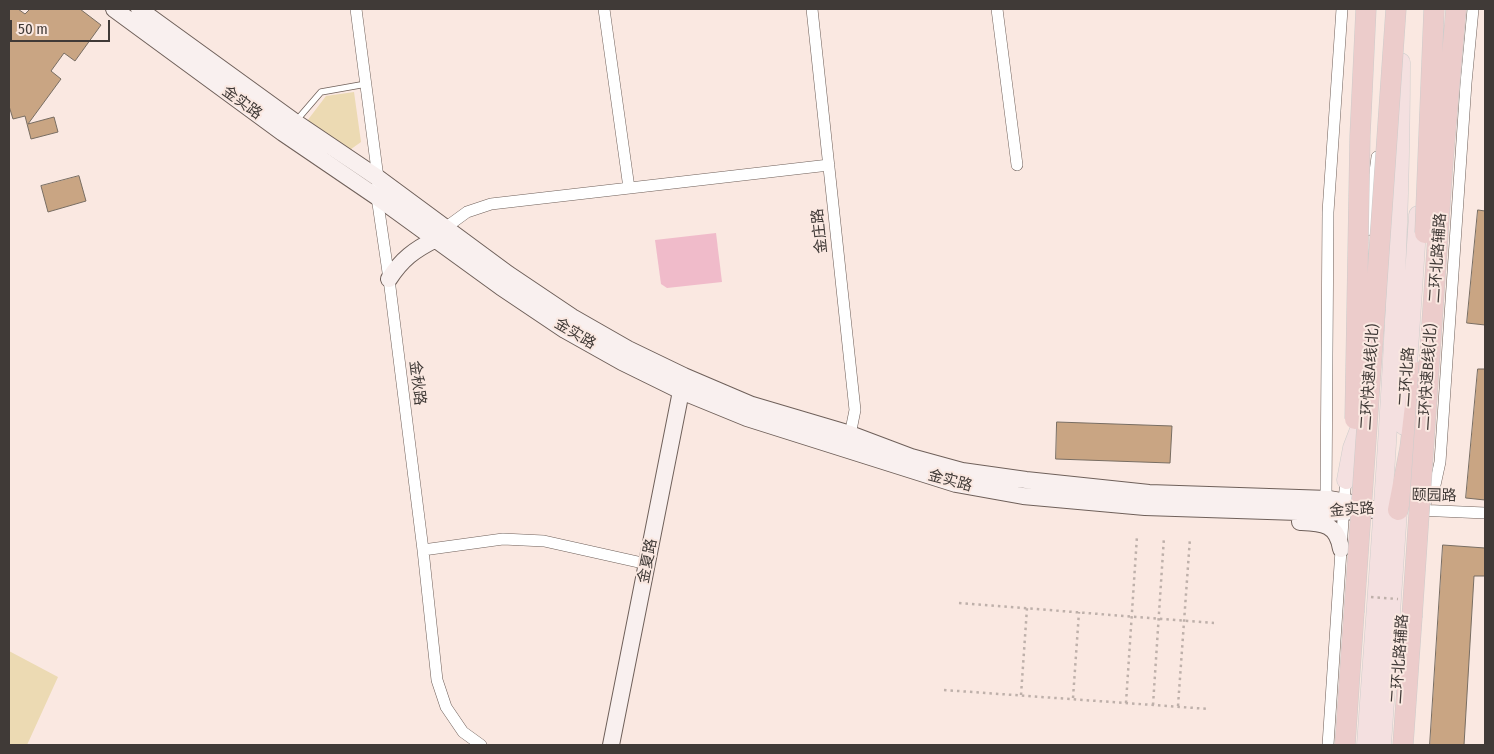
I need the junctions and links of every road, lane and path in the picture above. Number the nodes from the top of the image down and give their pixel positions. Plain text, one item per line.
1 (114, 9) edge
2 (139, 9) edge
3 (356, 9) edge
4 (604, 9) edge
5 (812, 9) edge
6 (997, 9) edge
7 (1342, 9) edge
8 (1366, 9) edge
9 (1396, 9) edge
10 (1401, 9) edge
11 (1433, 9) edge
12 (1451, 9) edge
13 (1456, 9) edge
14 (1473, 9) edge
15 (366, 84) junction
16 (295, 122) junction
17 (829, 165) junction
18 (1017, 165) dead end
19 (378, 178) junction
20 (629, 188) junction
21 (377, 197) junction
22 (440, 234) junction
23 (389, 279) junction
24 (1409, 330) junction
25 (682, 383) junction
26 (1418, 388) junction
27 (848, 441) junction
28 (1346, 480) junction
29 (1326, 499) junction
30 (1426, 504) junction
31 (1344, 506) junction
32 (1194, 508) junction
33 (1390, 509) junction
34 (1485, 513) edge
35 (1418, 532) junction
36 (1137, 536) dead end
37 (1164, 537) dead end
38 (1190, 538) dead end
39 (1341, 549) junction
40 (423, 550) junction
41 (647, 564) junction
42 (1401, 599) dead end
43 (958, 603) dead end
44 (1358, 604) junction
45 (1027, 608) junction
46 (1079, 612) junction
47 (1132, 616) junction
48 (1158, 618) junction
49 (1184, 620) junction
50 (1214, 623) dead end
51 (1378, 683) junction
52 (944, 690) dead end
53 (1021, 695) junction
54 (1073, 698) junction
55 (1126, 703) junction
56 (1152, 705) junction
57 (1178, 706) junction
58 (1208, 709) dead end
59 (482, 745) edge
60 (611, 745) edge
61 (1328, 745) edge
62 (1346, 745) edge
63 (1366, 745) edge
64 (1382, 745) edge
65 (1397, 745) edge
66 (1403, 745) edge
67 (1409, 745) edge

1 - 21 street, 金实路
2 - 16 street, 金实路
3 - 15 street, 金秋路
4 - 20 street
5 - 17 street, 金庄路
6 - 18 street
7 - 29 street
8 - 44 highway, bridge
9 - 28 street
9 - 44 highway, 二环快速A线(北), bridge
10 - 24 main road, 二环北路
11 - 24 main road, 二环北路
11 - 35 highway, bridge
12 - 24 highway
13 - 35 highway, 二环快速B线(北), bridge
14 - 30 street, 二环北路辅路
15 - 16 lane
15 - 19 street, 金秋路
16 - 19 street, 金实路
17 - 20 street
17 - 27 street, 金庄路
19 - 21 street, 金秋路
19 - 22 street, 金实路
20 - 22 street
21 - 22 street, 金实路
21 - 23 street, 金秋路
22 - 23 street
22 - 25 street, 金实路
23 - 40 street, 金秋路
24 - 26 highway
24 - 28 main road
24 - 33 main road, 二环北路
25 - 27 street, 金实路
25 - 41 street, 金夏路
26 - 30 main road
26 - 33 highway
27 - 29 street, 金实路
27 - 32 street, 金实路
28 - 31 street
29 - 31 street, 金实路
30 - 33 street, 颐园路
30 - 34 street, 颐园路
30 - 67 street, 二环北路辅路
31 - 32 street, 金实路
31 - 33 street, 金实路
31 - 39 street
32 - 39 street
33 - 51 main road, 二环北路
35 - 66 highway, 二环快速B线(北), bridge
36 - 47 path
37 - 48 path
38 - 49 path
39 - 61 street
40 - 41 street
40 - 59 street, 金秋路
41 - 60 street, 金夏路
42 - 44 path, bridge
43 - 45 path
44 - 62 highway, 二环快速A线(北)
45 - 46 path
45 - 53 path
46 - 47 path
46 - 54 path
47 - 48 path
47 - 55 path
48 - 49 path
48 - 56 path
49 - 50 path
49 - 57 path
51 - 62 main road
51 - 63 main road, 二环北路
51 - 64 main road, 二环北路
51 - 65 main road
52 - 53 path
53 - 54 path
54 - 55 path
55 - 56 path
56 - 57 path
57 - 58 path

